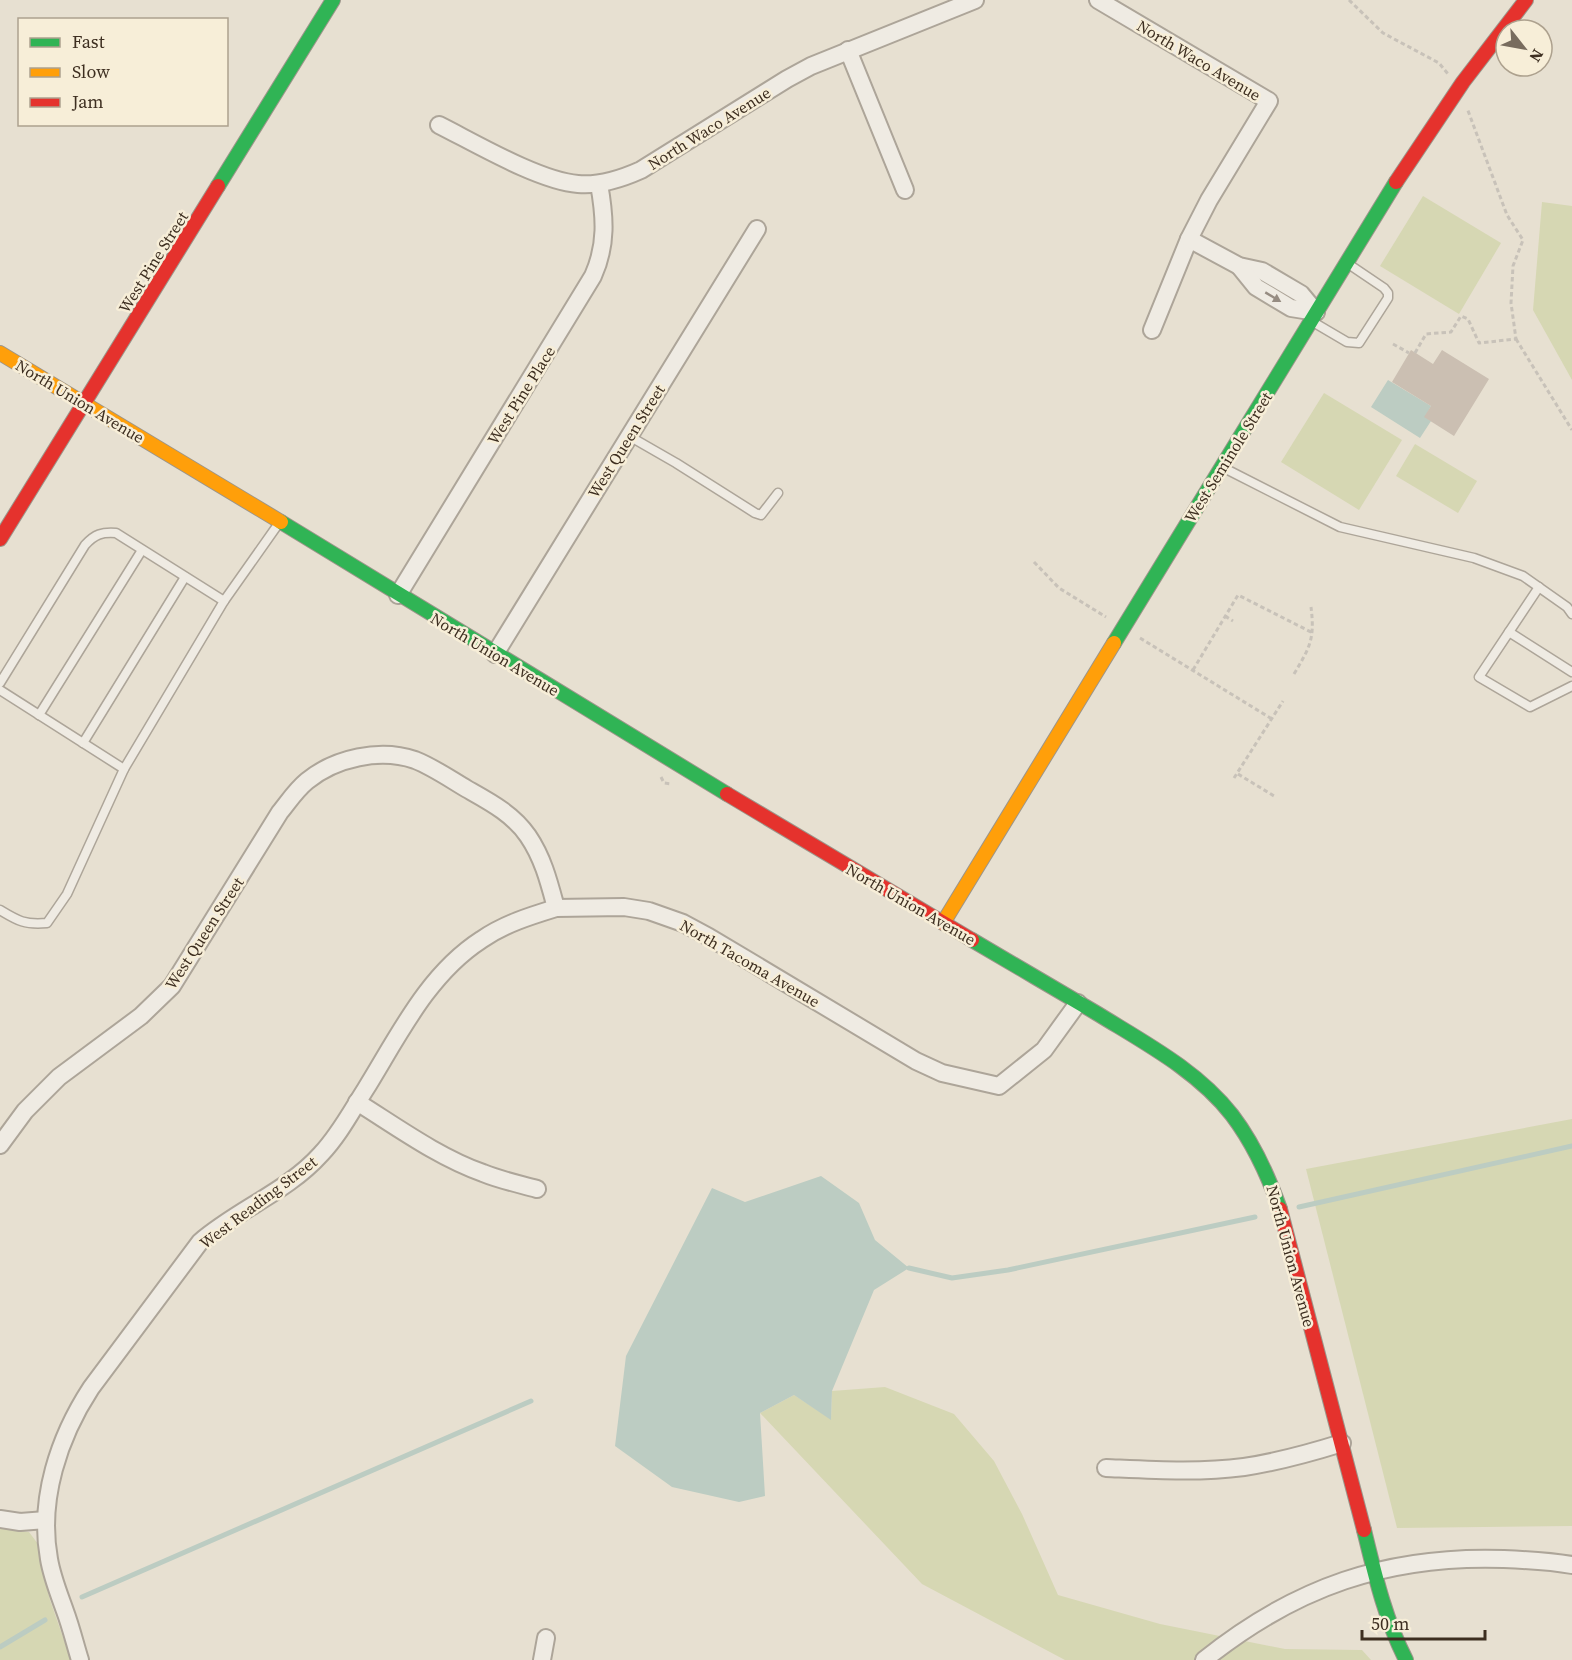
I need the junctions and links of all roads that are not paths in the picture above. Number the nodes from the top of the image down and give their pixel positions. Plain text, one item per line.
1 (333, 0) edge
2 (975, 0) edge
3 (1098, 0) edge
4 (1526, 0) edge
5 (848, 50) junction
6 (439, 125) dead end
7 (599, 184) junction
8 (905, 190) dead end
9 (757, 229) dead end
10 (1189, 239) junction
11 (1347, 262) junction
12 (1314, 316) junction
13 (1152, 330) dead end
14 (0, 353) edge
15 (84, 403) junction
16 (629, 436) junction
17 (1222, 467) junction
18 (778, 494) dead end
19 (279, 523) junction
20 (0, 538) edge
21 (142, 550) junction
22 (185, 577) junction
23 (1539, 587) junction
24 (398, 595) junction
25 (224, 601) junction
26 (1572, 614) edge
27 (1509, 632) junction
28 (495, 654) junction
29 (1572, 672) edge
30 (0, 684) edge
31 (1572, 686) edge
32 (0, 690) edge
33 (39, 715) junction
34 (83, 743) junction
35 (124, 769) junction
36 (556, 908) junction
37 (0, 910) edge
38 (943, 923) junction
39 (1078, 1003) junction
40 (357, 1102) junction
41 (0, 1145) edge
42 (537, 1189) dead end
43 (1342, 1443) junction
44 (1106, 1468) dead end
45 (0, 1519) edge
46 (46, 1520) junction
47 (1572, 1566) edge
48 (1375, 1571) junction
49 (546, 1638) dead end
50 (80, 1660) edge
51 (542, 1660) edge
52 (1204, 1660) edge
53 (1406, 1660) edge

1 - 15 street, West Pine Street
2 - 5 street, North Waco Avenue
3 - 10 street, North Waco Avenue
4 - 11 street, West Seminole Street
5 - 7 street, North Waco Avenue
5 - 8 street
6 - 7 street, North Waco Avenue
7 - 24 street, West Pine Place
9 - 16 street, West Queen Street
10 - 12 street
10 - 13 street
11 - 12 street, West Seminole Street
11 - 12 lane
12 - 17 street, West Seminole Street
14 - 15 street, North Union Avenue
15 - 19 street, North Union Avenue
15 - 20 street, West Pine Street
16 - 18 lane
16 - 28 street, West Queen Street
17 - 23 lane
17 - 38 street, West Seminole Street
19 - 24 street, North Union Avenue
19 - 25 lane
21 - 22 lane
21 - 30 lane
21 - 33 lane
22 - 25 lane
22 - 34 lane
23 - 26 lane
23 - 27 lane
24 - 28 street, North Union Avenue
25 - 35 lane
27 - 29 lane
27 - 31 lane
28 - 38 street, North Union Avenue
32 - 33 lane
33 - 34 lane
34 - 35 lane
35 - 37 lane
36 - 39 street, North Tacoma Avenue
36 - 40 street, West Reading Street
36 - 41 street, West Queen Street
38 - 39 street, North Union Avenue
39 - 43 street, North Union Avenue
40 - 42 street
40 - 46 street, West Reading Street
43 - 44 street
43 - 48 street, North Union Avenue
45 - 46 street
46 - 50 street, West Reading Street
47 - 48 street
48 - 52 street
48 - 53 street, North Union Avenue
49 - 51 street

